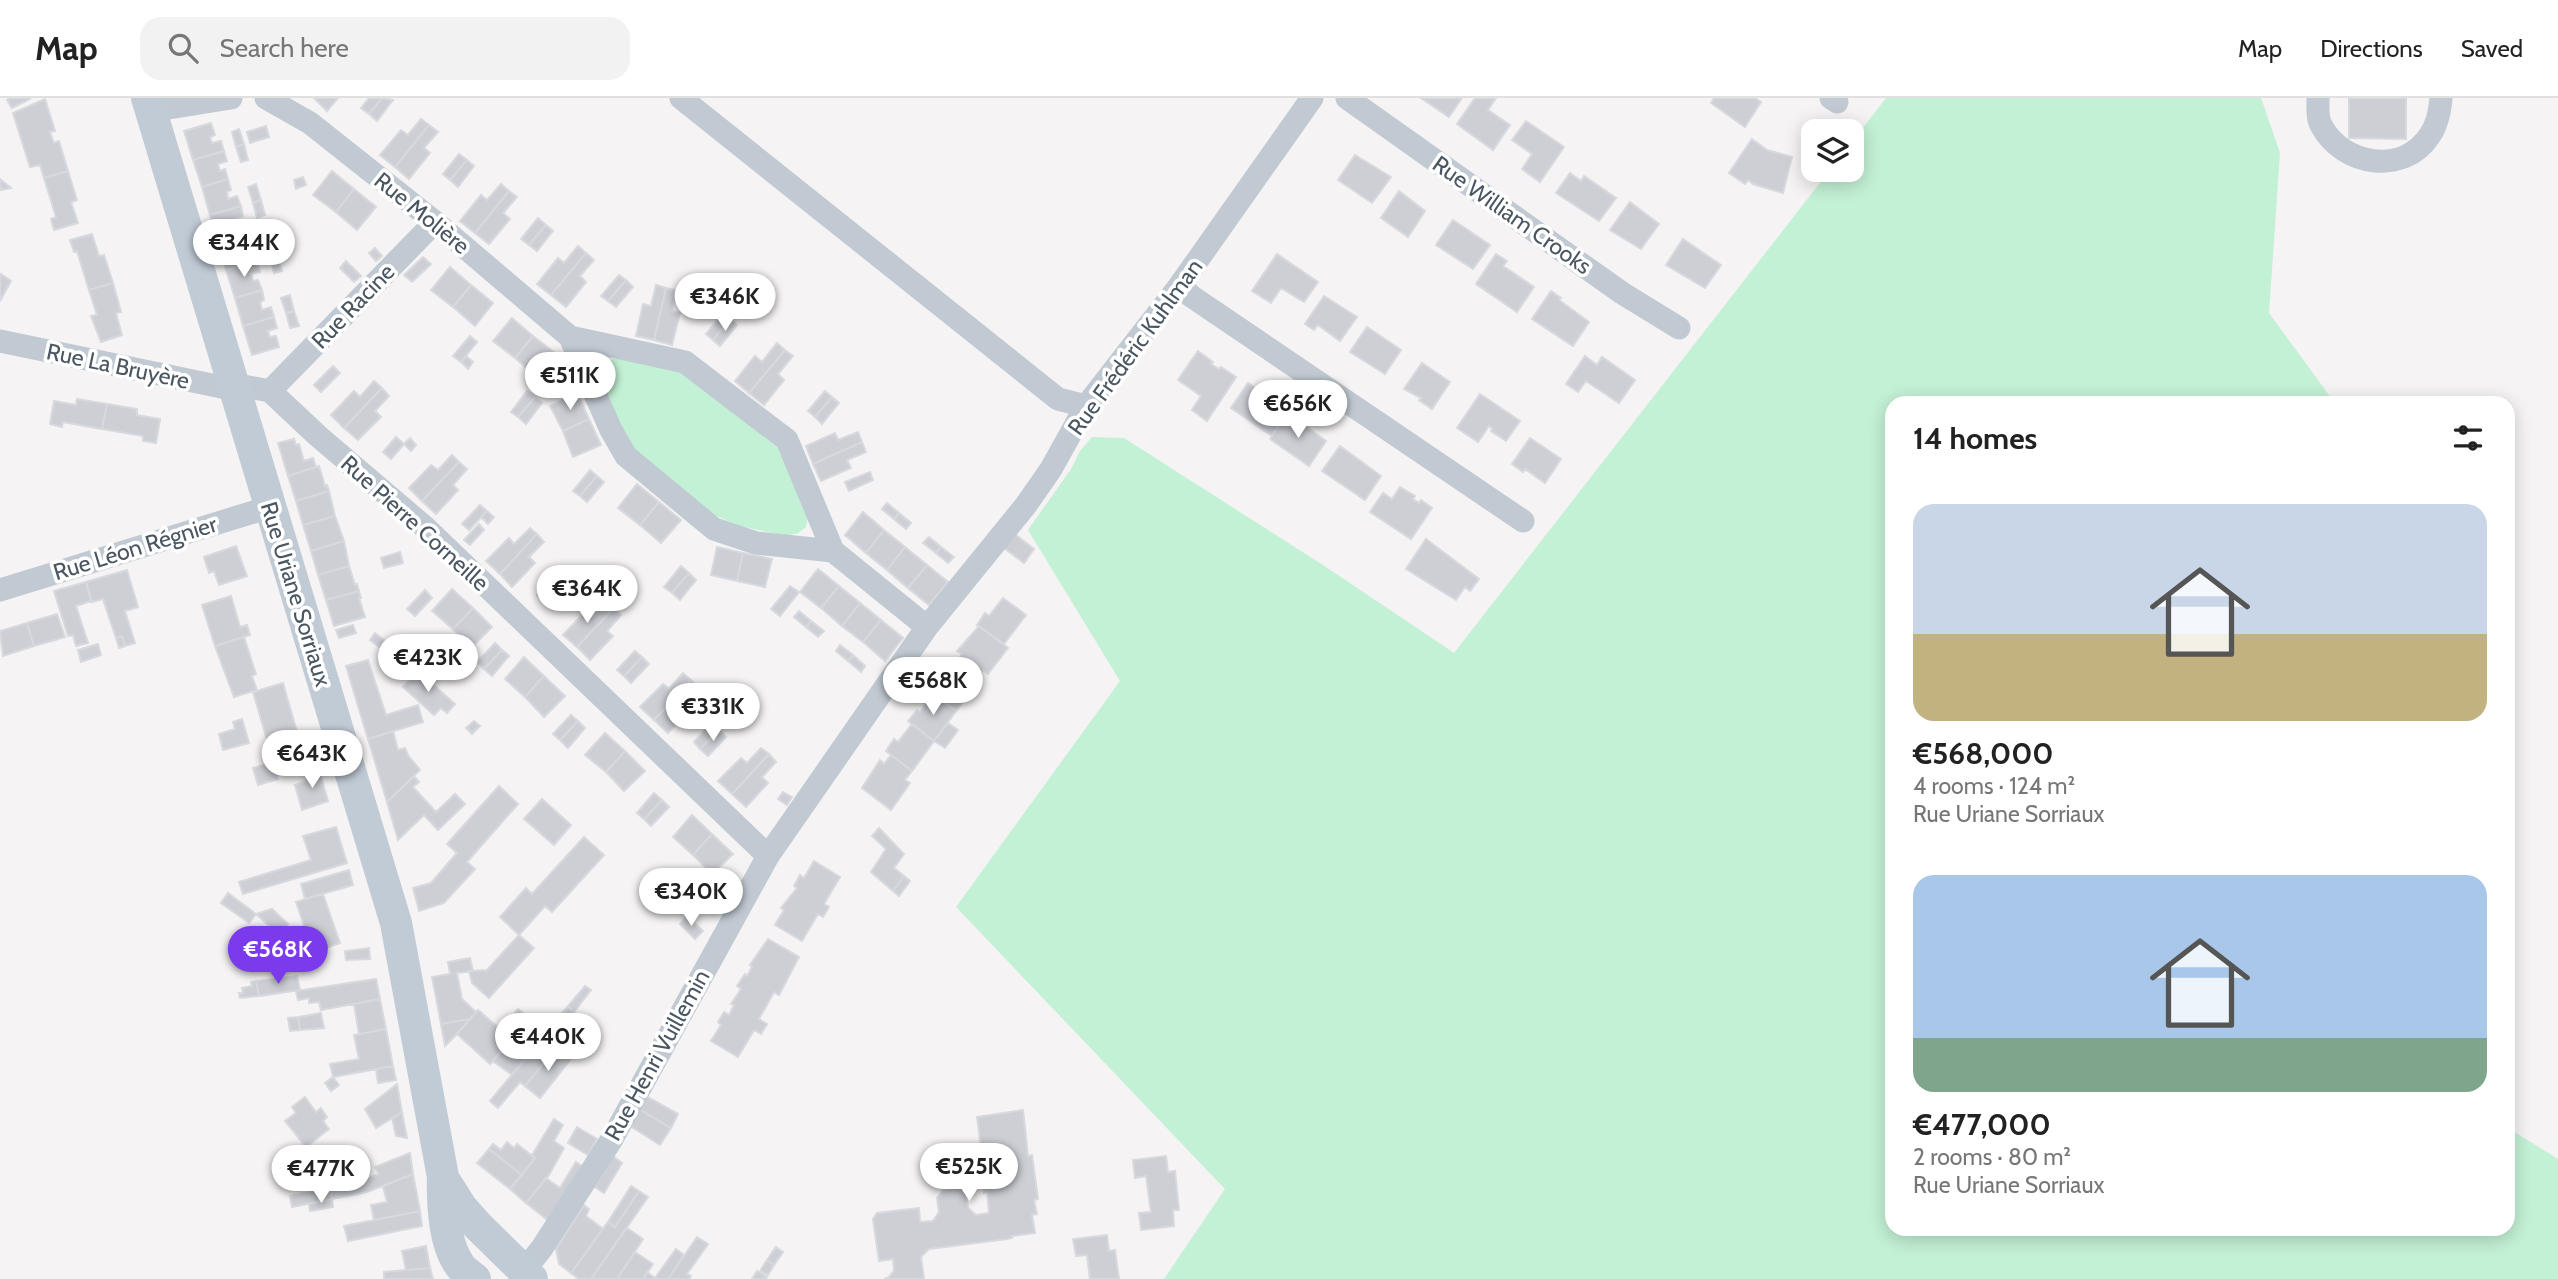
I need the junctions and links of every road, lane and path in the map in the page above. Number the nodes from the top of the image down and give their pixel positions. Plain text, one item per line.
1 (231, 98) edge
2 (267, 98) edge
3 (681, 98) edge
4 (1312, 98) edge
5 (1347, 98) edge
6 (2318, 98) edge
7 (2441, 98) edge
8 (148, 104) edge
9 (435, 222) junction
10 (1180, 285) junction
11 (1679, 328) dead end
12 (570, 337) junction
13 (0, 341) edge
14 (235, 387) junction
15 (270, 391) junction
16 (1086, 406) junction
17 (270, 507) junction
18 (1523, 521) dead end
19 (833, 551) junction
20 (0, 590) edge
21 (928, 627) junction
22 (768, 856) junction
23 (443, 1177) junction
24 (521, 1272) edge
25 (465, 1274) edge

1 - 8 street
2 - 9 street, Rue Molière
3 - 16 street
4 - 10 street, Rue Frédéric Kuhlman
5 - 11 street, Rue William Crooks
6 - 7 street
8 - 14 street, Rue Uriane Sorriaux
9 - 12 street, Rue Molière
9 - 15 street, Rue Racine
10 - 16 street, Rue Frédéric Kuhlman
10 - 18 street
12 - 19 street, Rue Molière
12 - 19 street, Rue Molière
13 - 14 street, Rue La Bruyère
14 - 15 street
14 - 17 street, Rue Uriane Sorriaux
15 - 22 street, Rue Pierre Corneille
16 - 21 street, Rue Frédéric Kuhlman
17 - 20 street, Rue Léon Régnier
17 - 23 street, Rue Uriane Sorriaux
19 - 21 street, Rue Molière
21 - 22 street, Rue Henri Vuillemin
22 - 24 street, Rue Henri Vuillemin
23 - 24 street, Rue Uriane Sorriaux
23 - 25 street, Rue Uriane Sorriaux
24 - 25 street

